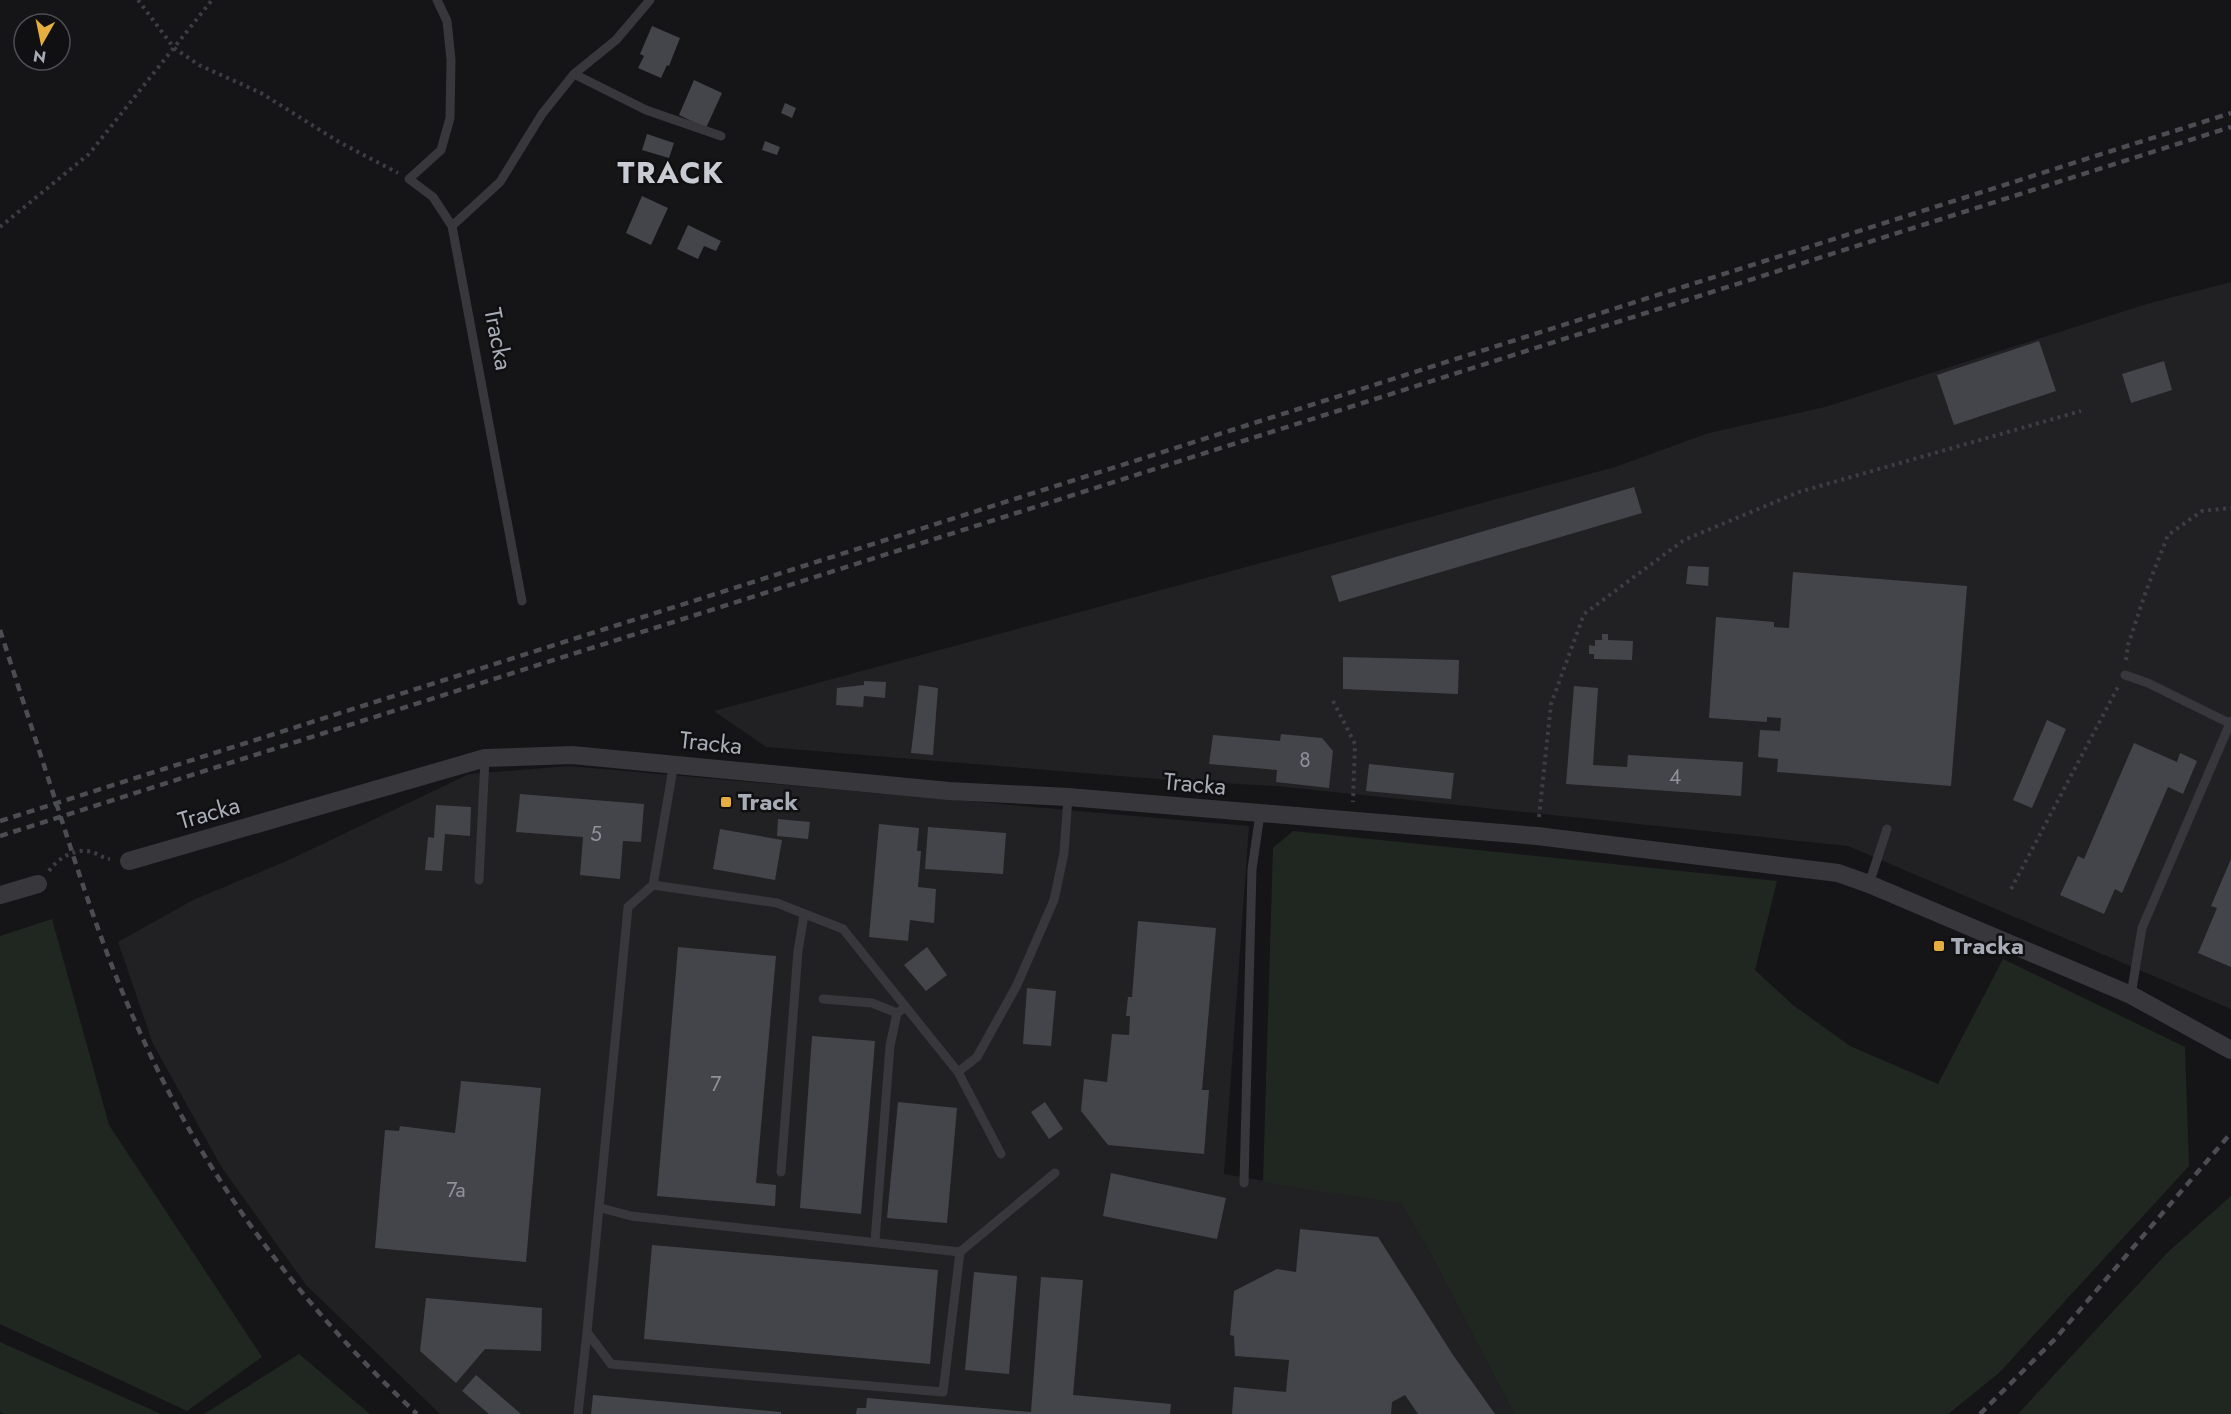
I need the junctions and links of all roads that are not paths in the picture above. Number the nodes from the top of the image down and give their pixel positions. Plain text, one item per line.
1 (437, 0) edge
2 (650, 0) edge
3 (574, 74) junction
4 (721, 136) dead end
5 (452, 226) junction
6 (522, 602) dead end
7 (2124, 675) dead end
8 (2231, 722) edge
9 (485, 758) junction
10 (674, 764) junction
11 (1068, 797) junction
12 (1260, 814) junction
13 (1887, 829) dead end
14 (129, 861) road end
15 (479, 880) dead end
16 (38, 884) road end
17 (653, 885) junction
18 (1869, 885) junction
19 (0, 895) edge
20 (804, 915) junction
21 (2131, 995) junction
22 (823, 999) dead end
23 (906, 1007) junction
24 (897, 1013) junction
25 (2231, 1050) edge
26 (958, 1072) junction
27 (1001, 1154) dead end
28 (781, 1172) dead end
29 (1055, 1173) dead end
30 (1244, 1184) dead end
31 (601, 1208) junction
32 (874, 1241) junction
33 (960, 1252) junction
34 (587, 1332) junction
35 (578, 1414) edge

1 - 5 lane, Tracka
2 - 3 lane
3 - 4 lane
3 - 5 lane
5 - 6 lane, Tracka
7 - 8 lane
8 - 21 lane
9 - 10 street, Tracka
9 - 14 street, Tracka
9 - 15 lane
10 - 11 street, Tracka
10 - 17 lane
11 - 12 street, Tracka
11 - 26 lane
12 - 18 street, Tracka
12 - 30 lane
13 - 18 lane
16 - 19 street
17 - 20 lane
17 - 31 lane
18 - 21 street, Tracka
20 - 23 lane
20 - 28 lane
21 - 25 street, Tracka
22 - 24 lane
23 - 24 lane
23 - 26 lane
24 - 32 lane
26 - 27 lane
29 - 33 lane
31 - 32 lane
31 - 34 lane
32 - 33 lane
33 - 34 lane
34 - 35 lane

